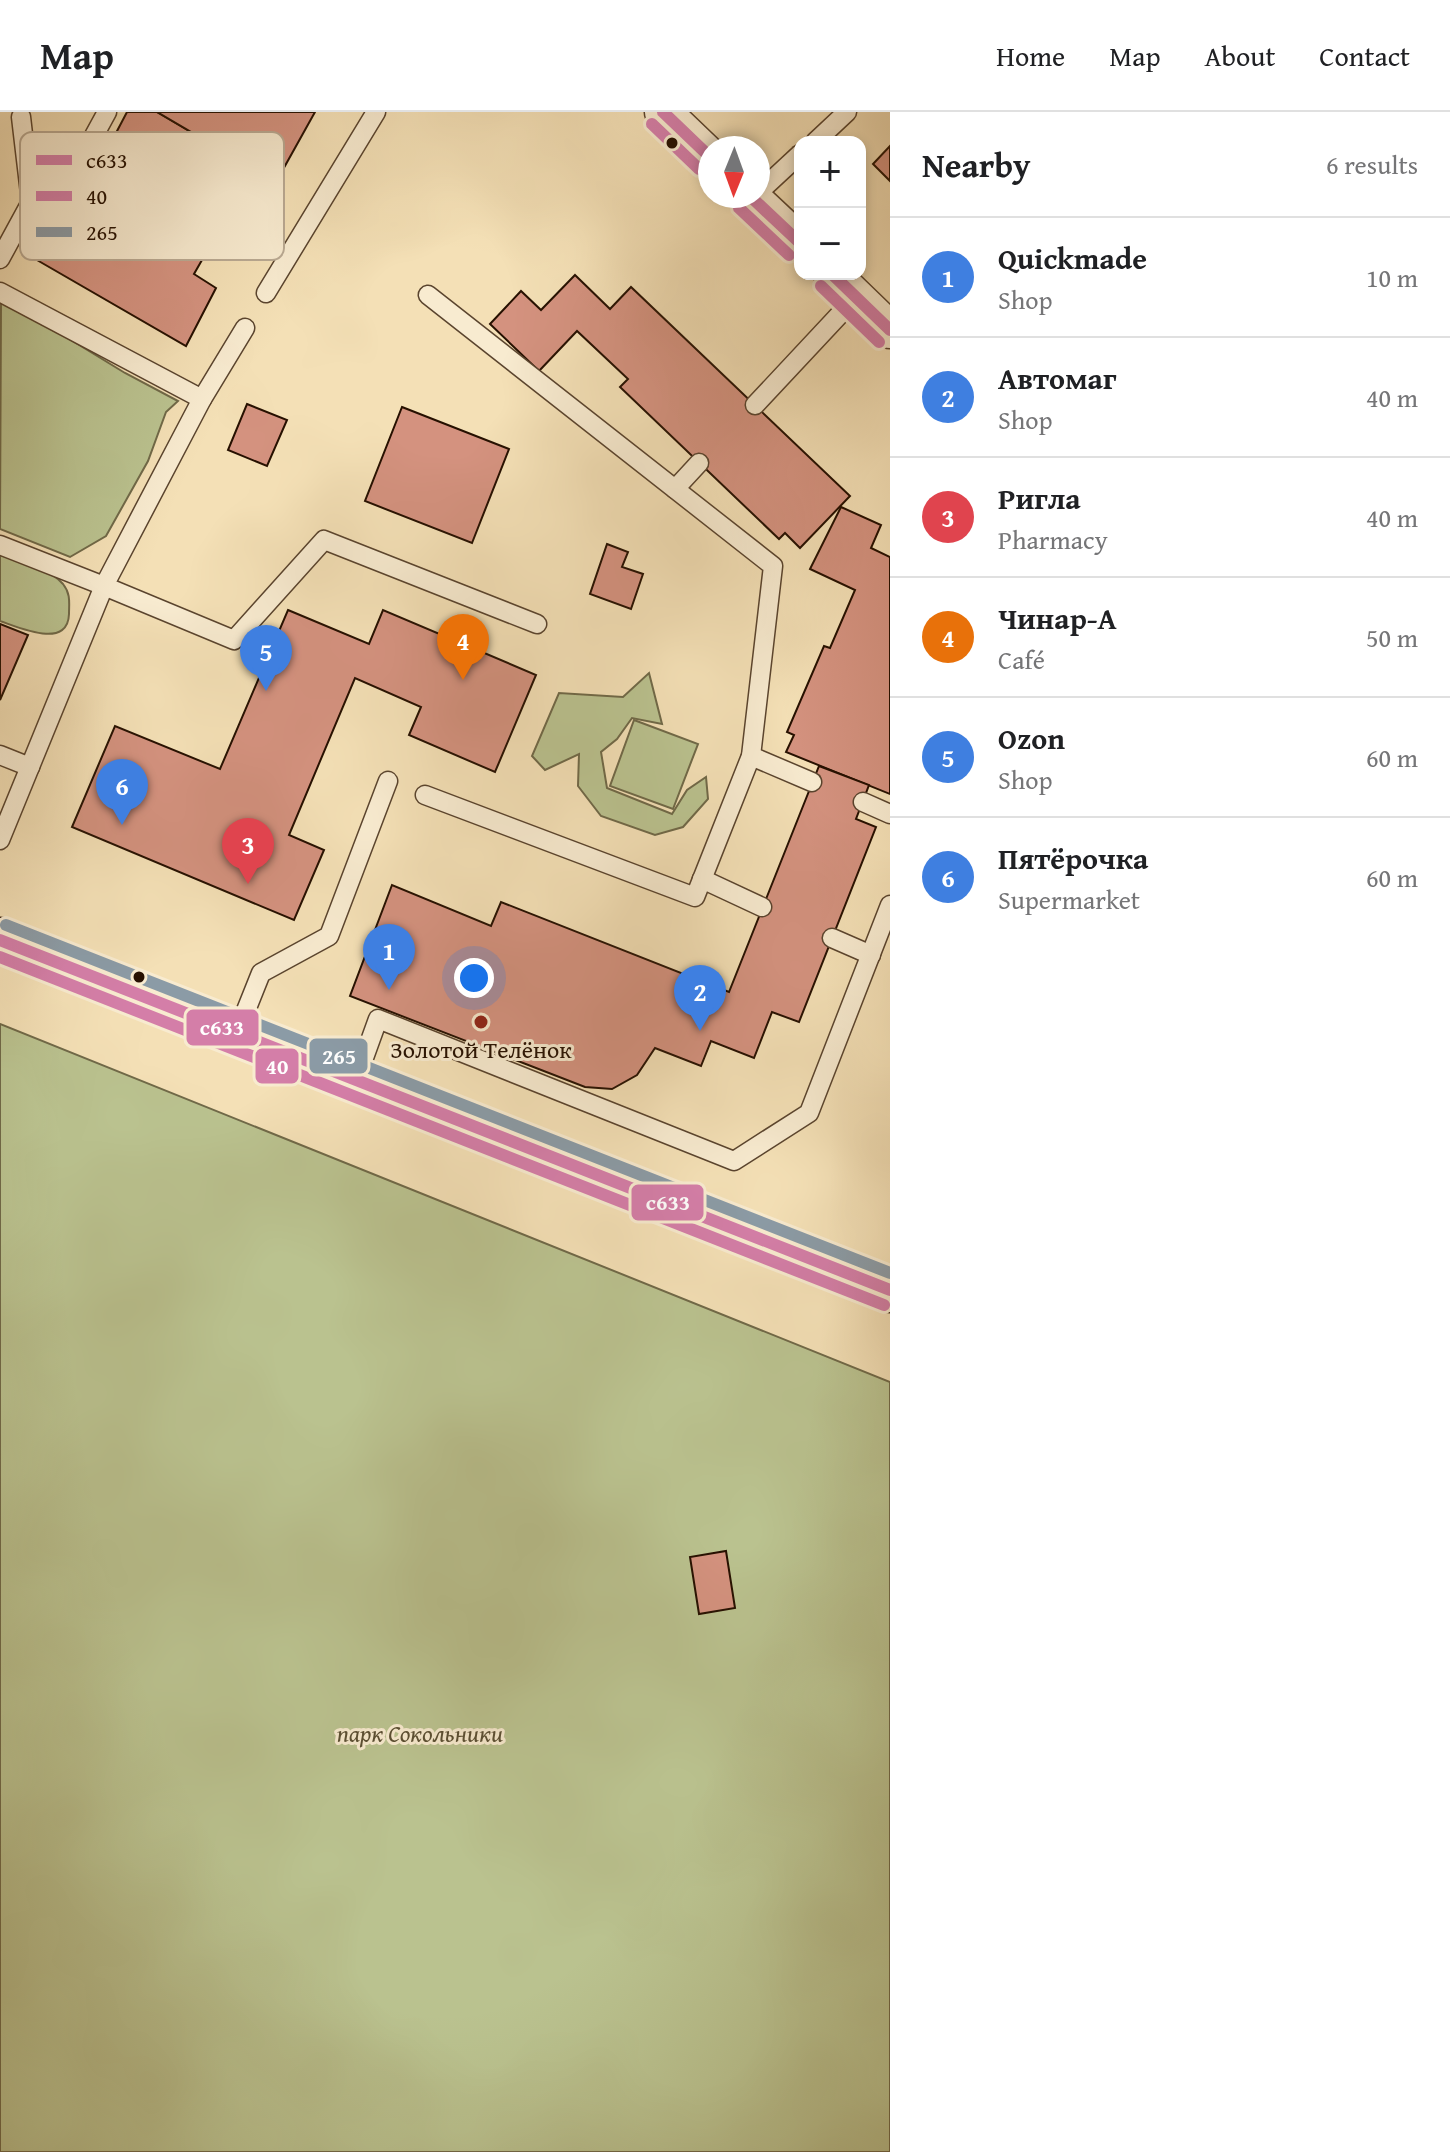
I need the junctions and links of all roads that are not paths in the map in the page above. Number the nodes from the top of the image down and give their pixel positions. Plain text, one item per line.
1 (107, 112) edge
2 (376, 112) edge
3 (663, 112) edge
4 (847, 112) edge
5 (21, 117) dead end
6 (23, 132) edge
7 (96, 132) edge
8 (821, 136) edge
9 (698, 146) edge
10 (794, 159) edge
11 (770, 181) edge
12 (766, 208) edge
13 (20, 222) edge
14 (794, 237) edge
15 (0, 259) edge
16 (844, 286) edge
17 (0, 292) edge
18 (266, 293) dead end
19 (428, 295) dead end
20 (245, 328) dead end
21 (890, 330) edge
22 (202, 399) junction
23 (755, 405) dead end
24 (699, 463) dead end
25 (675, 489) junction
26 (0, 545) edge
27 (104, 586) junction
28 (537, 624) dead end
29 (0, 755) edge
30 (751, 756) junction
31 (30, 767) junction
32 (388, 781) dead end
33 (812, 782) dead end
34 (425, 795) dead end
35 (863, 802) dead end
36 (890, 814) edge
37 (0, 840) edge
38 (702, 879) junction
39 (890, 905) edge
40 (762, 907) dead end
41 (832, 938) dead end
42 (0, 940) edge
43 (871, 955) junction
44 (237, 1033) junction
45 (356, 1080) junction
46 (890, 1290) edge

1 - 7 lane
2 - 18 lane
3 - 9 street
4 - 8 lane
5 - 6 lane
10 - 11 lane
12 - 14 street
13 - 15 lane
16 - 21 street
16 - 23 lane
17 - 22 lane
19 - 25 lane
20 - 22 lane
22 - 27 lane
24 - 25 lane
25 - 30 lane
26 - 27 lane
27 - 28 lane
27 - 31 lane
29 - 31 lane
30 - 33 lane
30 - 38 lane
31 - 37 lane
32 - 44 lane
34 - 38 lane
35 - 36 lane
38 - 40 lane
39 - 43 lane
41 - 43 lane
42 - 44 main road
43 - 45 lane
44 - 45 main road
45 - 46 main road

